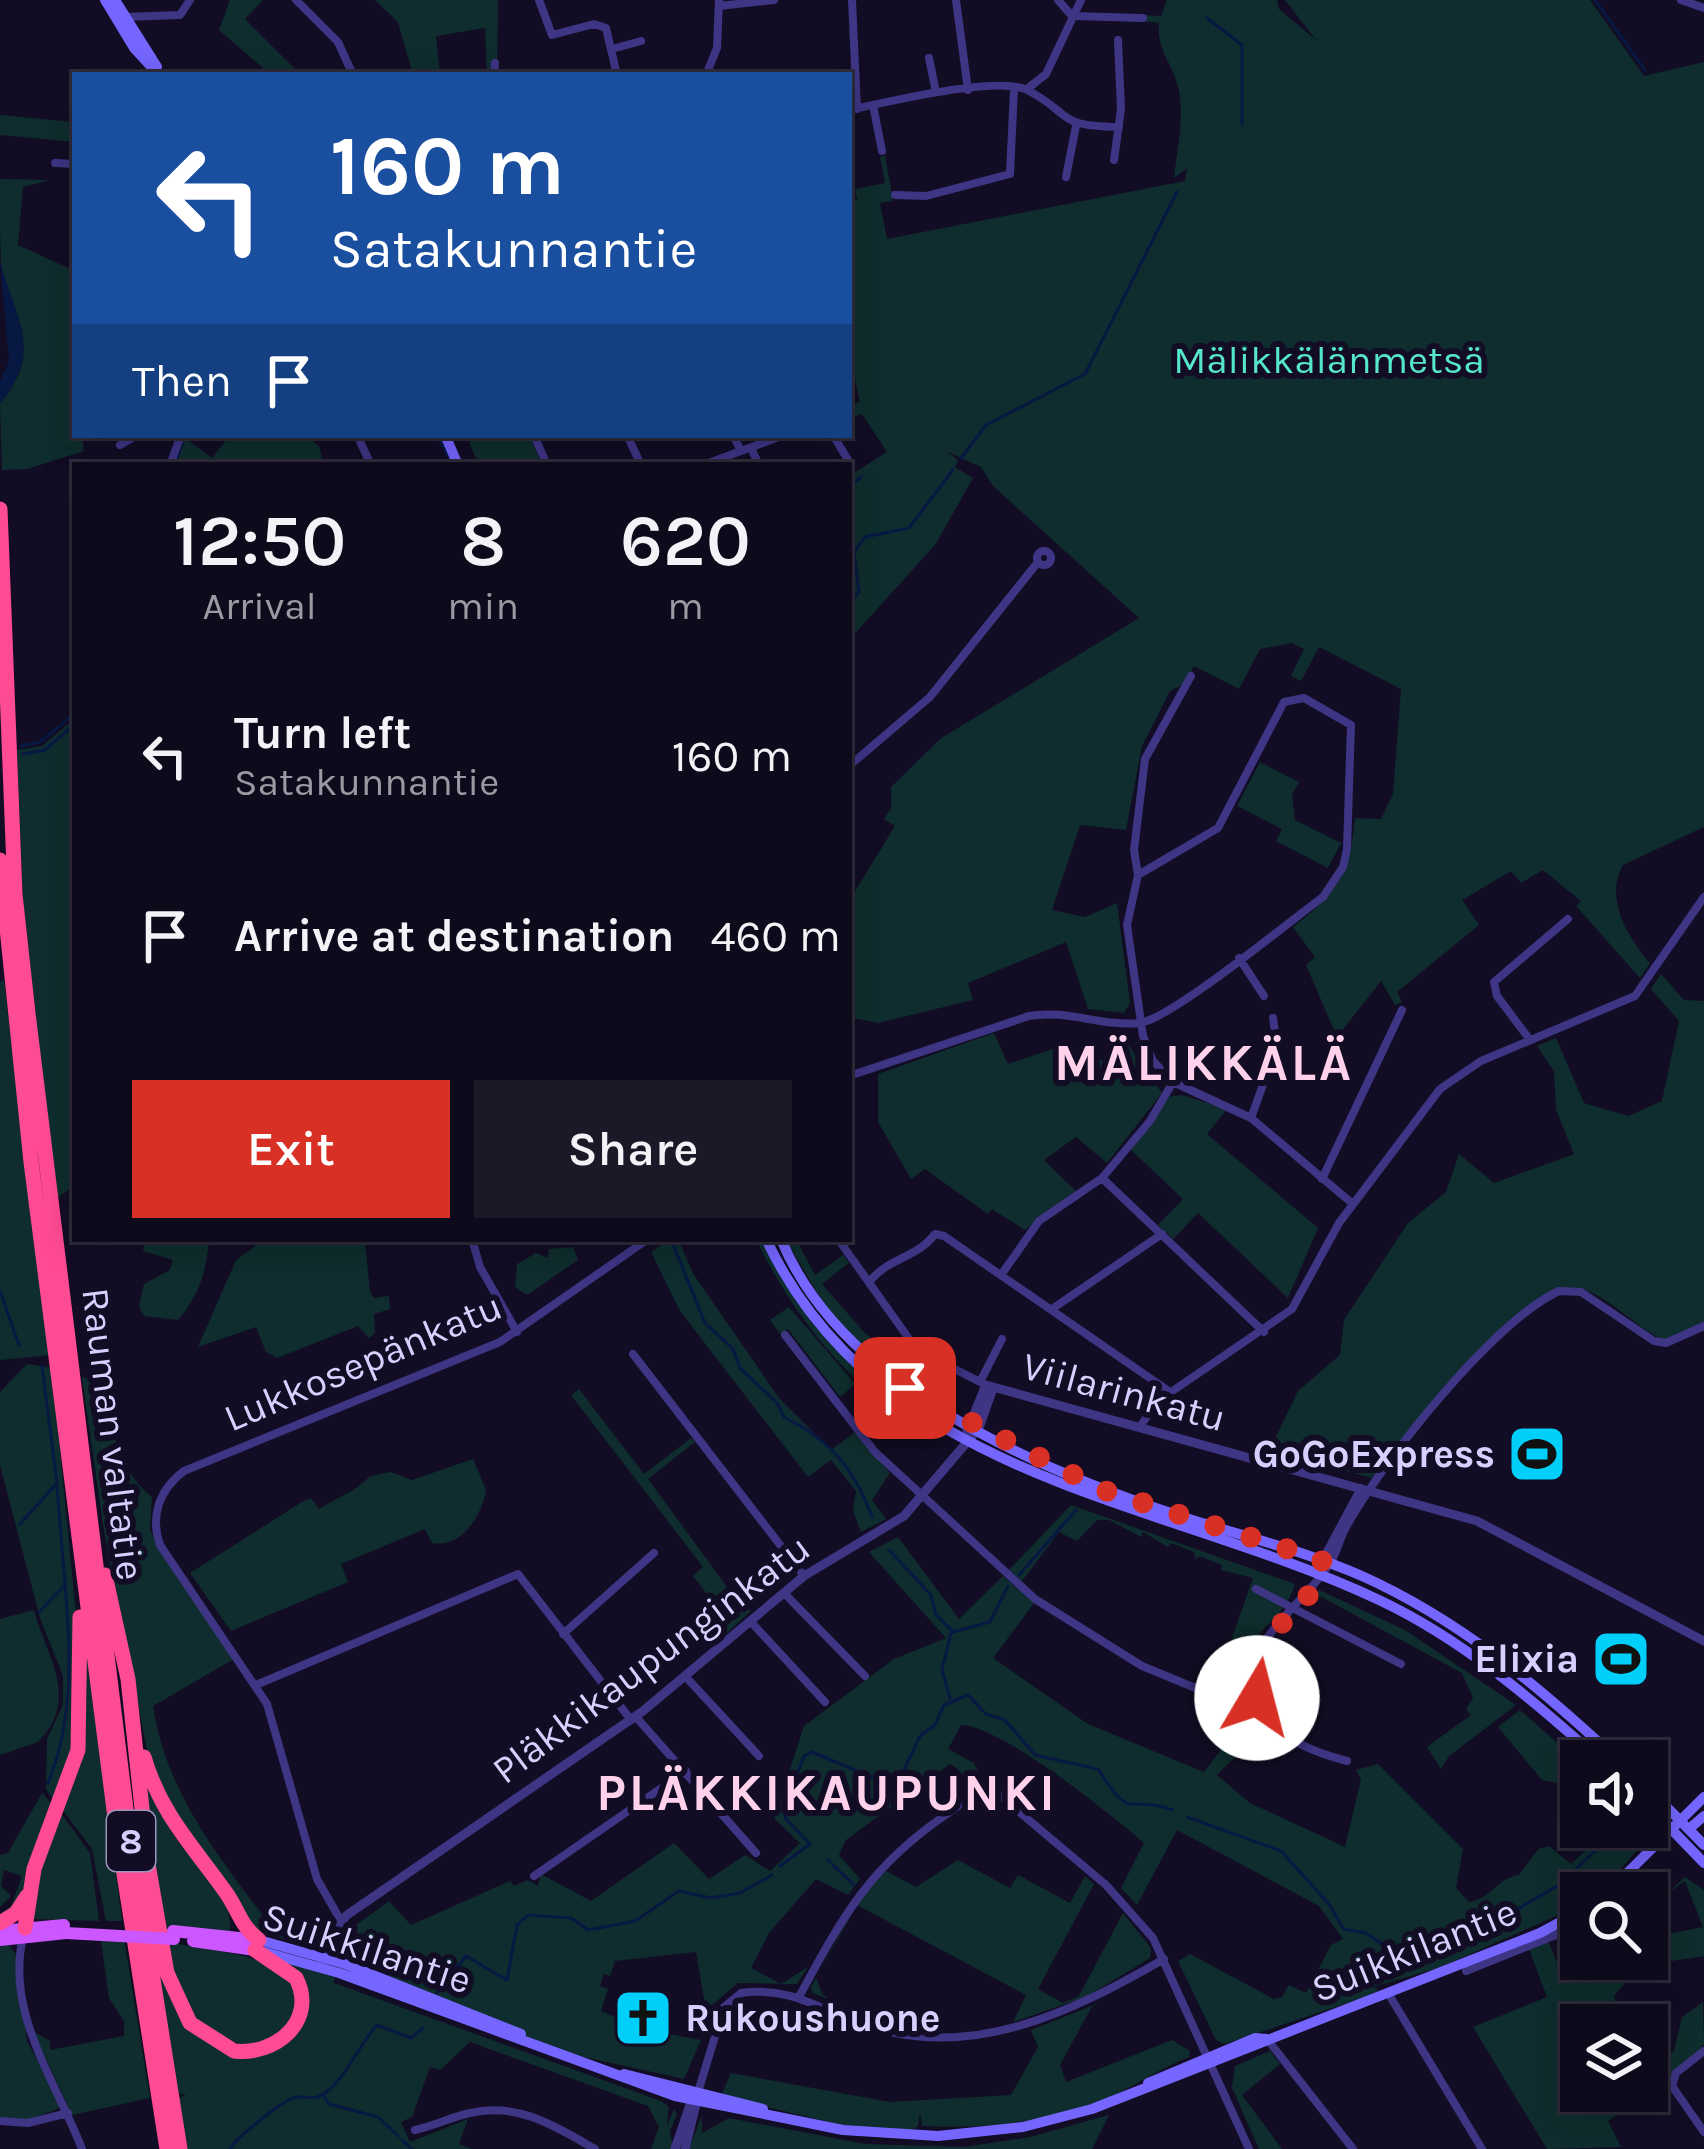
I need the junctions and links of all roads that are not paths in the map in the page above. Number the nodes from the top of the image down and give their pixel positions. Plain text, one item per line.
1 (105, 0) edge
2 (116, 0) edge
3 (190, 0) edge
4 (296, 0) edge
5 (539, 0) edge
6 (774, 0) edge
7 (852, 0) edge
8 (956, 0) edge
9 (1058, 0) edge
10 (1081, 0) edge
11 (1681, 0) edge
12 (719, 3) edge
13 (1704, 8) edge
14 (1072, 16) junction
15 (120, 18) junction
16 (1142, 18) dead end
17 (1118, 40) dead end
18 (641, 41) dead end
19 (612, 49) junction
20 (929, 58) dead end
21 (495, 63) dead end
22 (159, 72) edge
23 (352, 72) edge
24 (494, 72) edge
25 (616, 72) edge
26 (711, 72) edge
27 (1014, 89) junction
28 (1025, 89) junction
29 (968, 90) junction
30 (936, 92) junction
31 (873, 105) junction
32 (853, 110) edge
33 (1076, 126) junction
34 (1119, 127) junction
35 (882, 151) dead end
36 (1114, 160) dead end
37 (55, 163) dead end
38 (72, 164) edge
39 (1066, 177) dead end
40 (895, 195) dead end
41 (132, 438) edge
42 (737, 438) edge
43 (776, 438) edge
44 (835, 438) edge
45 (120, 445) dead end
46 (746, 449) junction
47 (848, 460) dead end
48 (711, 462) edge
49 (757, 462) edge
50 (0, 509) edge
51 (1060, 566) dead end
52 (1191, 676) dead end
53 (852, 763) edge
54 (0, 860) edge
55 (1138, 875) junction
56 (1704, 897) edge
57 (1568, 919) dead end
58 (1239, 958) junction
59 (1264, 996) dead end
60 (1402, 1010) dead end
61 (1274, 1018) dead end
62 (1140, 1023) junction
63 (1530, 1040) junction
64 (852, 1075) edge
65 (1173, 1082) junction
66 (1251, 1118) junction
67 (1102, 1178) junction
68 (1322, 1179) junction
69 (1353, 1204) junction
70 (1162, 1234) junction
71 (473, 1242) edge
72 (644, 1242) edge
73 (768, 1242) edge
74 (783, 1242) edge
75 (840, 1242) edge
76 (1001, 1275) junction
77 (871, 1280) junction
78 (1052, 1310) junction
79 (1704, 1326) edge
80 (517, 1332) junction
81 (1264, 1332) junction
82 (785, 1335) dead end
83 (1002, 1340) dead end
84 (633, 1354) dead end
85 (986, 1385) junction
86 (1170, 1393) junction
87 (974, 1425) junction
88 (1141, 1425) junction
89 (965, 1442) junction
90 (1367, 1490) junction
91 (925, 1497) junction
92 (92, 1532) junction
93 (81, 1548) junction
94 (654, 1553) dead end
95 (1326, 1562) junction
96 (1321, 1575) junction
97 (804, 1576) junction
98 (1256, 1589) dead end
99 (784, 1593) junction
100 (1298, 1607) junction
101 (750, 1621) junction
102 (563, 1634) junction
103 (1704, 1641) edge
104 (1401, 1664) dead end
105 (685, 1676) junction
106 (865, 1676) dead end
107 (256, 1684) junction
108 (1227, 1701) dead end
109 (825, 1702) dead end
110 (634, 1718) junction
111 (1574, 1740) edge
112 (1594, 1740) edge
113 (138, 1743) junction
114 (759, 1756) dead end
115 (1347, 1761) dead end
116 (686, 1771) junction
117 (1704, 1797) edge
118 (1668, 1812) edge
119 (1704, 1816) edge
120 (1668, 1818) edge
121 (1681, 1827) junction
122 (1704, 1844) edge
123 (756, 1853) dead end
124 (1704, 1863) edge
125 (1631, 1872) edge
126 (534, 1876) dead end
127 (28, 1893) junction
128 (1560, 1920) edge
129 (341, 1921) junction
130 (0, 1931) edge
131 (24, 1932) junction
132 (1560, 1933) edge
133 (257, 1945) junction
134 (1164, 1958) junction
135 (322, 1962) junction
136 (1466, 1971) dead end
137 (1388, 1993) junction
138 (800, 1995) junction
139 (1267, 2039) junction
140 (1704, 2051) edge
141 (1210, 2061) junction
142 (695, 2098) junction
143 (68, 2113) junction
144 (0, 2121) edge
145 (415, 2130) dead end
146 (1704, 2132) edge
147 (82, 2149) edge
148 (166, 2149) edge
149 (179, 2149) edge
150 (595, 2149) edge
151 (675, 2149) edge
152 (685, 2149) edge
153 (1249, 2149) edge
154 (1353, 2149) edge
155 (1482, 2149) edge

1 - 15 main road
2 - 15 main road
3 - 15 street
4 - 23 street
5 - 19 street
6 - 12 street
7 - 32 street
8 - 29 street
9 - 14 street
10 - 14 street
11 - 13 street
12 - 26 street
14 - 16 street
14 - 28 street
15 - 22 main road
17 - 34 street
18 - 19 street
19 - 25 street
20 - 30 street
21 - 24 street
27 - 28 street
27 - 29 street
27 - 40 street
28 - 33 street
29 - 30 street
30 - 31 street
31 - 32 street
31 - 35 street
33 - 34 street
33 - 39 street
34 - 36 street
37 - 38 street
41 - 45 street
42 - 46 street
43 - 46 street
44 - 47 street
46 - 48 street
46 - 49 street
50 - 92 highway, Rauman valtatie / 8
51 - 53 street
52 - 55 street
54 - 93 highway, Rauman valtatie / 8
55 - 58 street
55 - 62 street
56 - 63 street
57 - 63 street
58 - 59 street
58 - 62 street
60 - 68 street
61 - 66 street
62 - 64 street
62 - 65 street
63 - 69 street
65 - 66 street
65 - 67 street
66 - 68 street
67 - 70 street
67 - 76 street
68 - 69 street
69 - 81 street
70 - 78 street
70 - 81 street
71 - 80 street
72 - 80 street, Lukkosepänkatu
73 - 89 main road
74 - 87 main road
75 - 77 street
76 - 77 street
76 - 78 street
77 - 85 street
78 - 86 street
79 - 90 street
80 - 107 street, Lukkosepänkatu
81 - 86 street
82 - 91 street
83 - 85 street
84 - 97 street
85 - 87 street, Viilarinkatu
85 - 88 street, Viilarinkatu
86 - 88 street
87 - 89 street, Viilarinkatu
87 - 95 main road
88 - 90 street, Viilarinkatu
89 - 91 street, Pläkkikaupunginkatu
89 - 96 main road
90 - 95 street
90 - 103 street, Viilarinkatu
91 - 97 street, Pläkkikaupunginkatu
91 - 108 street
92 - 113 highway
92 - 149 highway, Rauman valtatie / 8
93 - 127 highway
93 - 148 highway, Rauman valtatie / 8
94 - 102 street
95 - 96 street
95 - 112 main road
96 - 100 street
96 - 111 main road
97 - 99 street, Pläkkikaupunginkatu
98 - 100 street
99 - 101 street, Pläkkikaupunginkatu
99 - 106 street
100 - 104 street
100 - 115 street
101 - 105 street, Pläkkikaupunginkatu
101 - 109 street
102 - 107 street
102 - 110 street
105 - 110 street, Pläkkikaupunginkatu
105 - 114 street
107 - 129 street
110 - 116 street
110 - 129 street, Pläkkikaupunginkatu
113 - 133 highway
113 - 133 highway
116 - 123 street
116 - 126 street
117 - 121 main road
118 - 121 main road
119 - 121 main road
120 - 121 main road
121 - 122 main road
121 - 124 main road
121 - 125 main road
127 - 130 highway
127 - 131 highway
128 - 137 main road, Suikkilantie
129 - 135 street, Pläkkikaupunginkatu
130 - 131 main road, Suikkilantie
131 - 133 main road, Suikkilantie, bridge
131 - 143 street
132 - 136 street
133 - 135 main road, Suikkilantie
134 - 138 street
134 - 138 street
134 - 141 street
135 - 142 main road, Suikkilantie
137 - 139 main road, Suikkilantie
137 - 155 street
138 - 142 street
139 - 141 main road, Suikkilantie
139 - 154 street
140 - 146 street
141 - 142 main road, Suikkilantie
141 - 153 street
142 - 151 street
142 - 152 street
143 - 144 street
143 - 147 street
145 - 150 street

